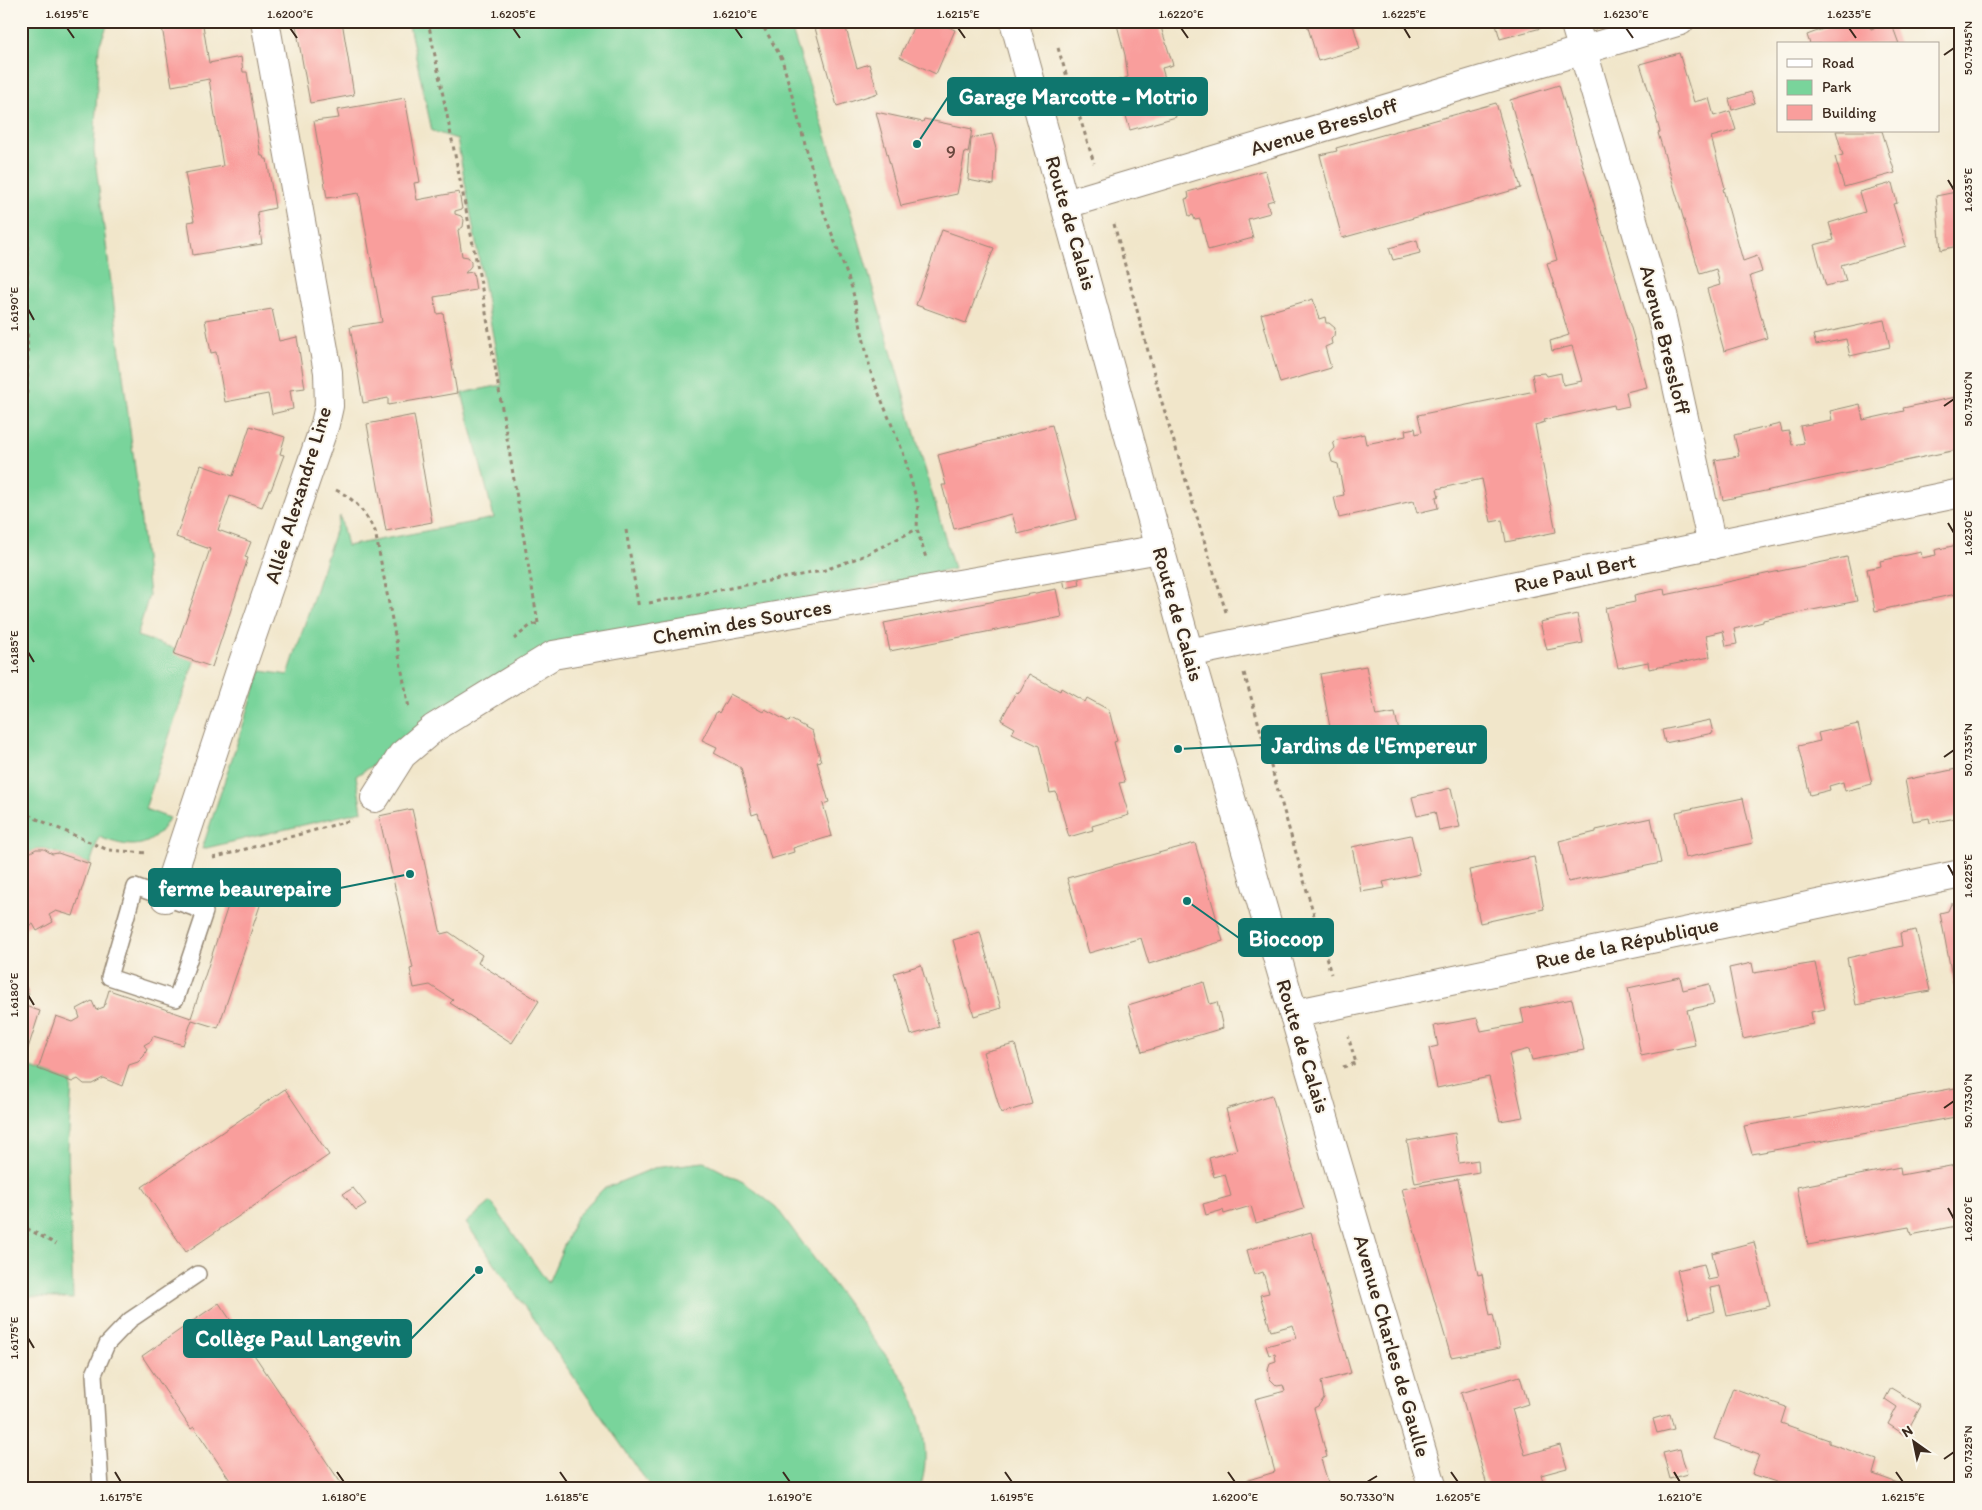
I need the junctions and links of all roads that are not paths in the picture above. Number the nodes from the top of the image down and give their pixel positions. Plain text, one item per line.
1 (265, 21) edge
2 (1014, 21) edge
3 (1574, 21) edge
4 (1680, 21) edge
5 (1582, 50) junction
6 (1066, 204) junction
7 (1961, 493) edge
8 (1712, 545) junction
9 (1160, 549) junction
10 (1189, 653) junction
11 (375, 798) dead end
12 (1961, 874) edge
13 (165, 898) junction
14 (1293, 1014) junction
15 (1351, 1204) joint
16 (198, 1274) dead end
17 (101, 1489) edge
18 (1433, 1489) edge

1 - 13 street, Allée Alexandre Line
2 - 6 street, Route de Calais
3 - 5 street, Avenue Bressloff
4 - 5 street
5 - 6 street, Avenue Bressloff
5 - 8 street, Avenue Bressloff
6 - 9 street, Route de Calais
7 - 8 street, Rue Paul Bert
8 - 10 street, Rue Paul Bert
9 - 10 street, Route de Calais
9 - 11 street, Chemin des Sources
10 - 14 street, Route de Calais
12 - 14 street, Rue de la République
13 - 13 lane
14 - 15 street, Route de Calais
15 - 18 street, Avenue Charles de Gaulle
16 - 17 lane

